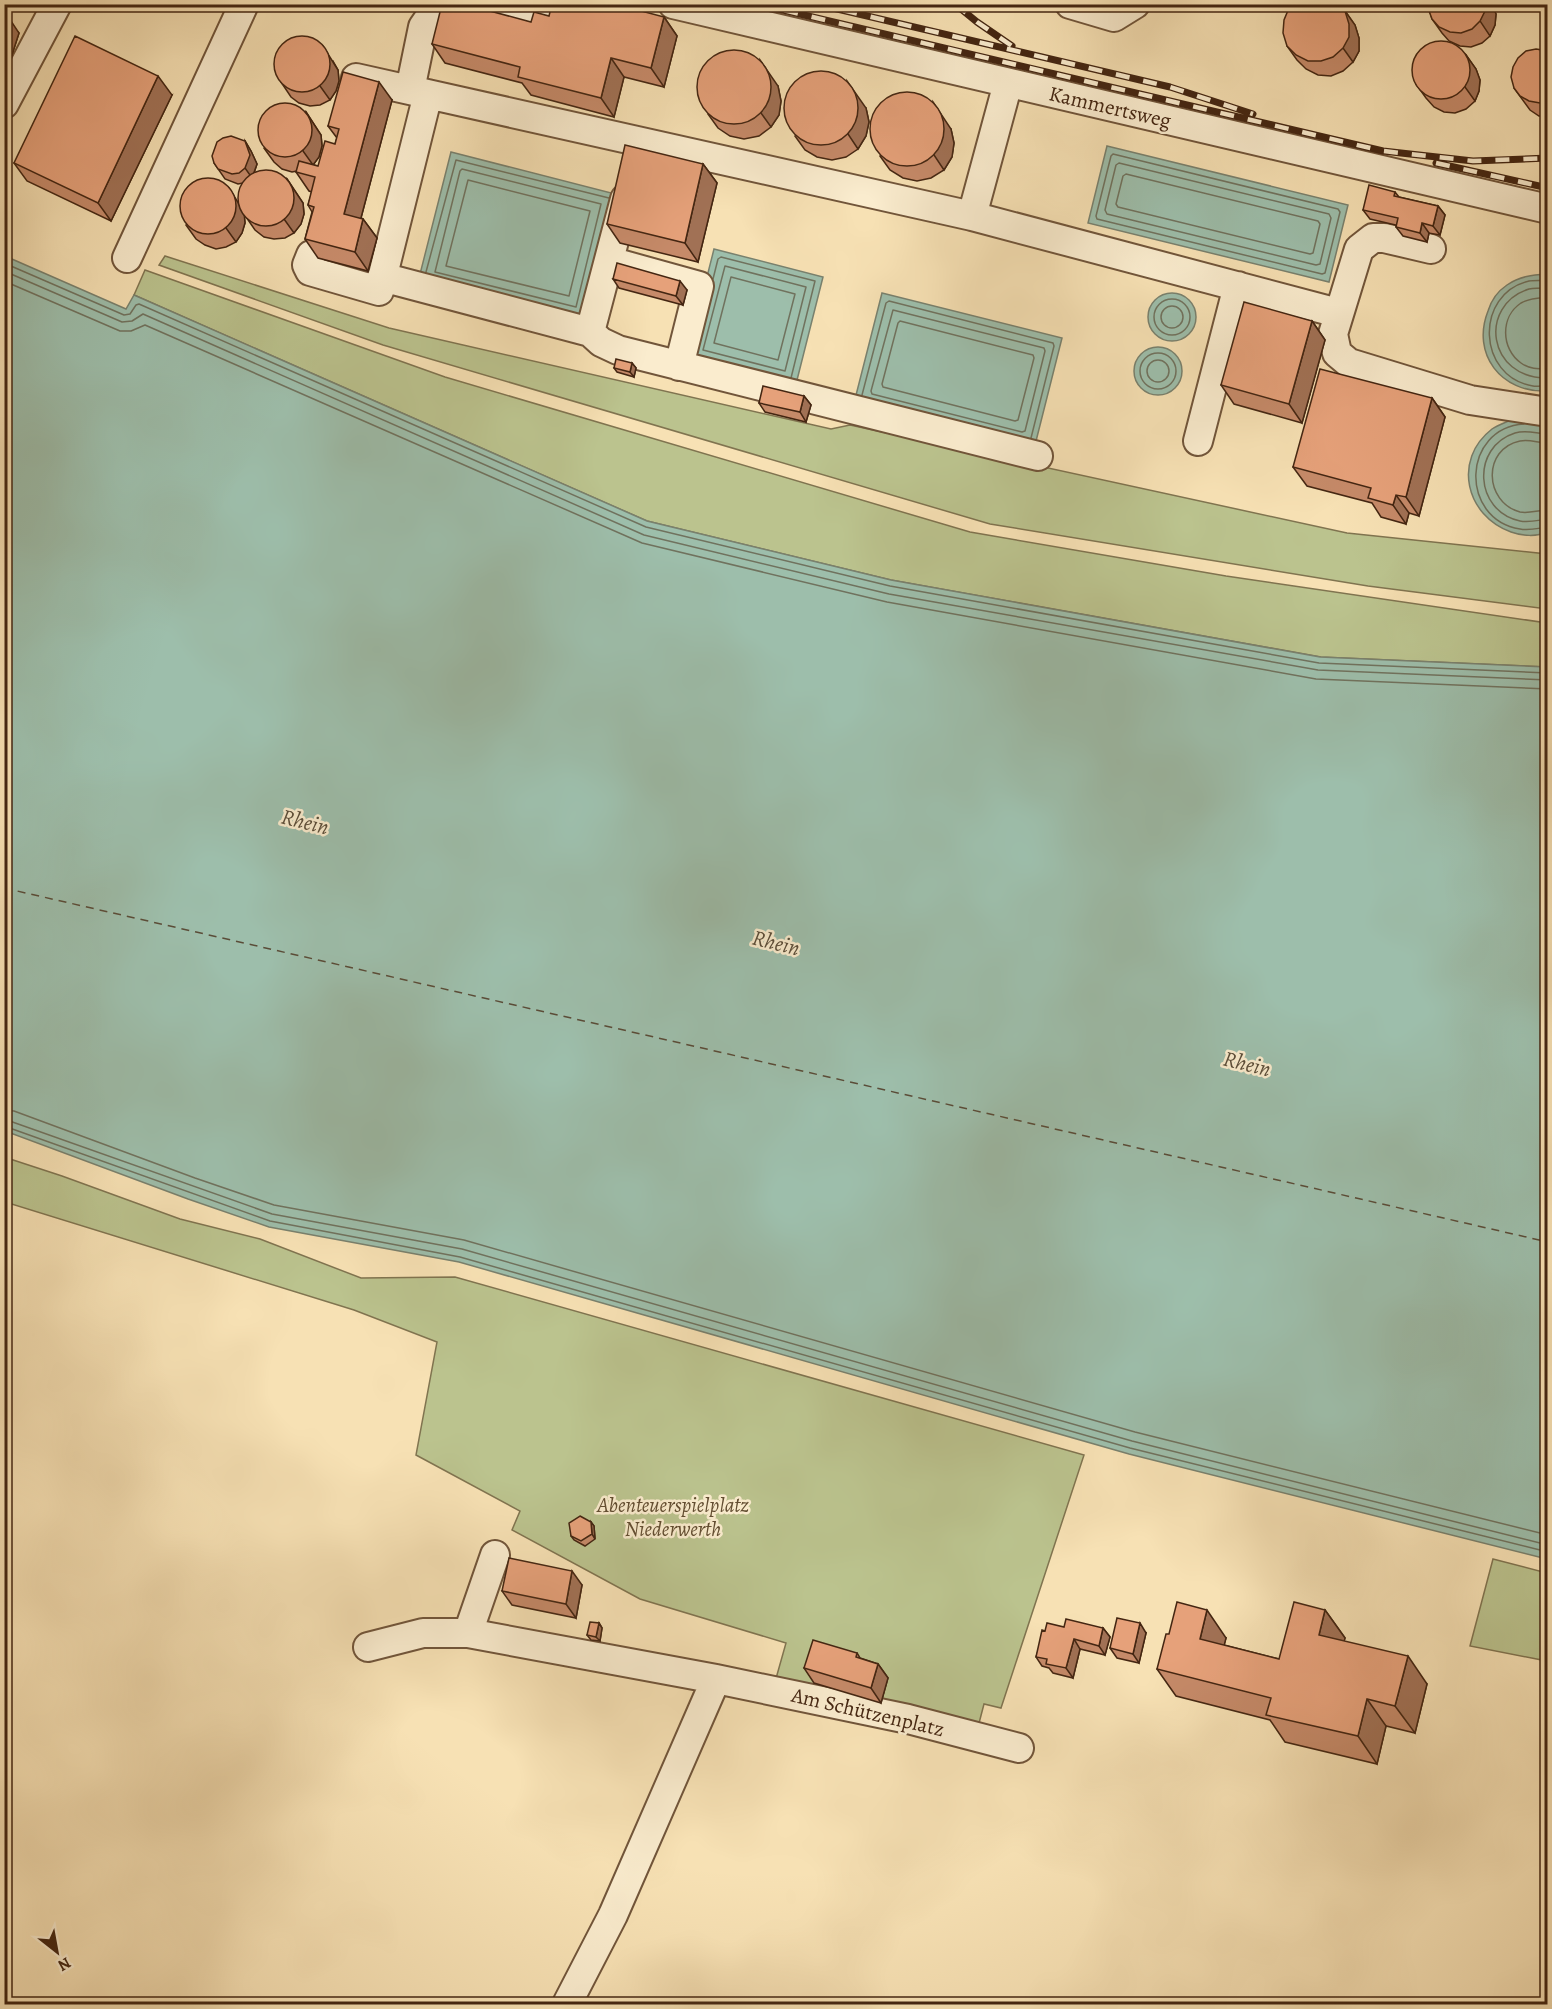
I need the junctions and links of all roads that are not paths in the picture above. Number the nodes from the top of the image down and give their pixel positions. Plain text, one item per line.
1 (57, 4) edge
2 (244, 4) edge
3 (439, 4) edge
4 (473, 4) edge
5 (673, 4) edge
6 (1070, 4) edge
7 (1135, 4) edge
8 (560, 24) edge
9 (356, 78) edge
10 (1008, 83) junction
11 (419, 92) junction
12 (4, 104) edge
13 (635, 160) junction
14 (1548, 209) edge
15 (972, 216) junction
16 (1431, 249) dead end
17 (311, 255) edge
18 (127, 258) dead end
19 (609, 261) junction
20 (382, 277) junction
21 (1238, 286) junction
22 (1338, 312) junction
23 (590, 332) junction
24 (1334, 344) junction
25 (679, 366) junction
26 (1325, 378) edge
27 (1548, 412) edge
28 (1198, 441) dead end
29 (1038, 456) dead end
30 (495, 1555) dead end
31 (468, 1633) junction
32 (368, 1647) dead end
33 (716, 1678) junction
34 (1019, 1748) dead end
35 (567, 2004) edge

1 - 12 street
2 - 18 street
3 - 11 street
4 - 8 street
5 - 10 street, Kammertsweg
6 - 7 street
9 - 11 street
10 - 14 street, Kammertsweg
10 - 15 street
11 - 13 street
11 - 20 street
13 - 15 street
13 - 19 street
15 - 21 street
16 - 22 street
17 - 20 street
19 - 23 street
19 - 25 street
20 - 23 street
21 - 22 street
21 - 28 street
22 - 24 street
23 - 25 street
24 - 26 street
24 - 27 street
25 - 29 street
30 - 31 street
31 - 32 street, Am Schützenplatz
31 - 33 street, Am Schützenplatz
33 - 34 street, Am Schützenplatz
33 - 35 street

